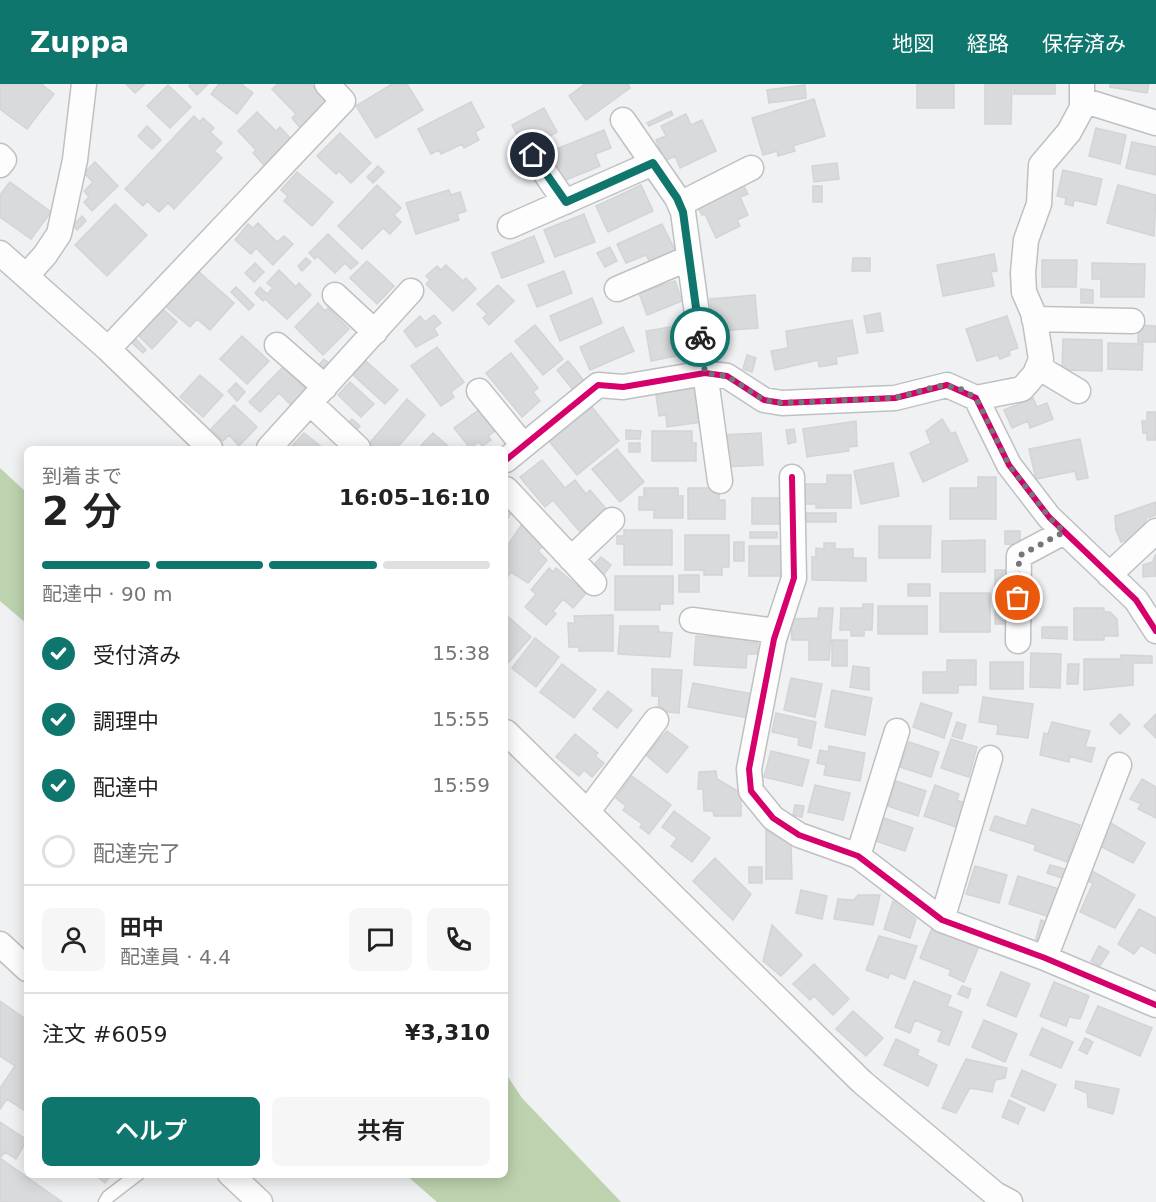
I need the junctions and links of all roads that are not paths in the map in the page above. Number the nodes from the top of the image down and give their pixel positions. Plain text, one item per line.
1 (84, 84) edge
2 (327, 84) edge
3 (1082, 92) edge
4 (622, 120) dead end
5 (1156, 123) edge
6 (533, 155) dead end
7 (0, 156) edge
8 (653, 163) junction
9 (0, 165) edge
10 (751, 168) dead end
11 (566, 202) junction
12 (680, 204) junction
13 (510, 226) dead end
14 (0, 253) edge
15 (689, 258) junction
16 (27, 275) junction
17 (617, 290) dead end
18 (411, 291) dead end
19 (335, 295) dead end
20 (1034, 320) junction
21 (1132, 321) dead end
22 (375, 332) junction
23 (277, 345) dead end
24 (108, 349) junction
25 (1038, 367) junction
26 (705, 373) junction
27 (479, 391) dead end
28 (1078, 391) dead end
29 (317, 395) junction
30 (976, 398) junction
31 (208, 446) edge
32 (271, 446) edge
33 (356, 446) edge
34 (514, 452) edge
35 (792, 477) dead end
36 (720, 481) dead end
37 (508, 491) edge
38 (612, 520) dead end
39 (1156, 531) edge
40 (1064, 532) junction
41 (571, 559) junction
42 (1109, 575) junction
43 (594, 583) dead end
44 (692, 620) dead end
45 (776, 631) junction
46 (1156, 631) edge
47 (1018, 641) dead end
48 (656, 720) dead end
49 (897, 731) dead end
50 (508, 734) edge
51 (990, 758) dead end
52 (1119, 765) dead end
53 (588, 811) junction
54 (858, 856) junction
55 (942, 920) junction
56 (0, 944) edge
57 (1045, 958) junction
58 (24, 966) edge
59 (1156, 1005) edge
60 (133, 1178) edge
61 (234, 1178) edge
62 (105, 1202) edge
63 (260, 1202) edge
64 (1010, 1202) edge

1 - 16 street
2 - 24 street
3 - 5 street
3 - 20 street
4 - 8 street
6 - 11 street
7 - 9 street
8 - 11 street
8 - 12 street
10 - 12 street
11 - 13 street
12 - 15 street
14 - 16 street
15 - 17 street
15 - 26 street
16 - 24 street
18 - 22 street
19 - 22 street
20 - 21 street
20 - 25 street
22 - 29 street
23 - 29 street
24 - 31 street
25 - 28 street
25 - 30 street
26 - 30 street
26 - 34 street
26 - 36 street
27 - 34 street
29 - 32 street
29 - 33 street
30 - 40 street
35 - 45 street
37 - 41 street
38 - 41 street
39 - 42 street
40 - 42 street
40 - 47 street
41 - 43 street
42 - 46 street
44 - 45 street
45 - 54 street
48 - 53 street
49 - 54 street
50 - 53 street
51 - 55 street
52 - 57 street
53 - 64 street
54 - 55 street
55 - 57 street
56 - 58 street
57 - 59 street
60 - 62 lane
61 - 63 street

